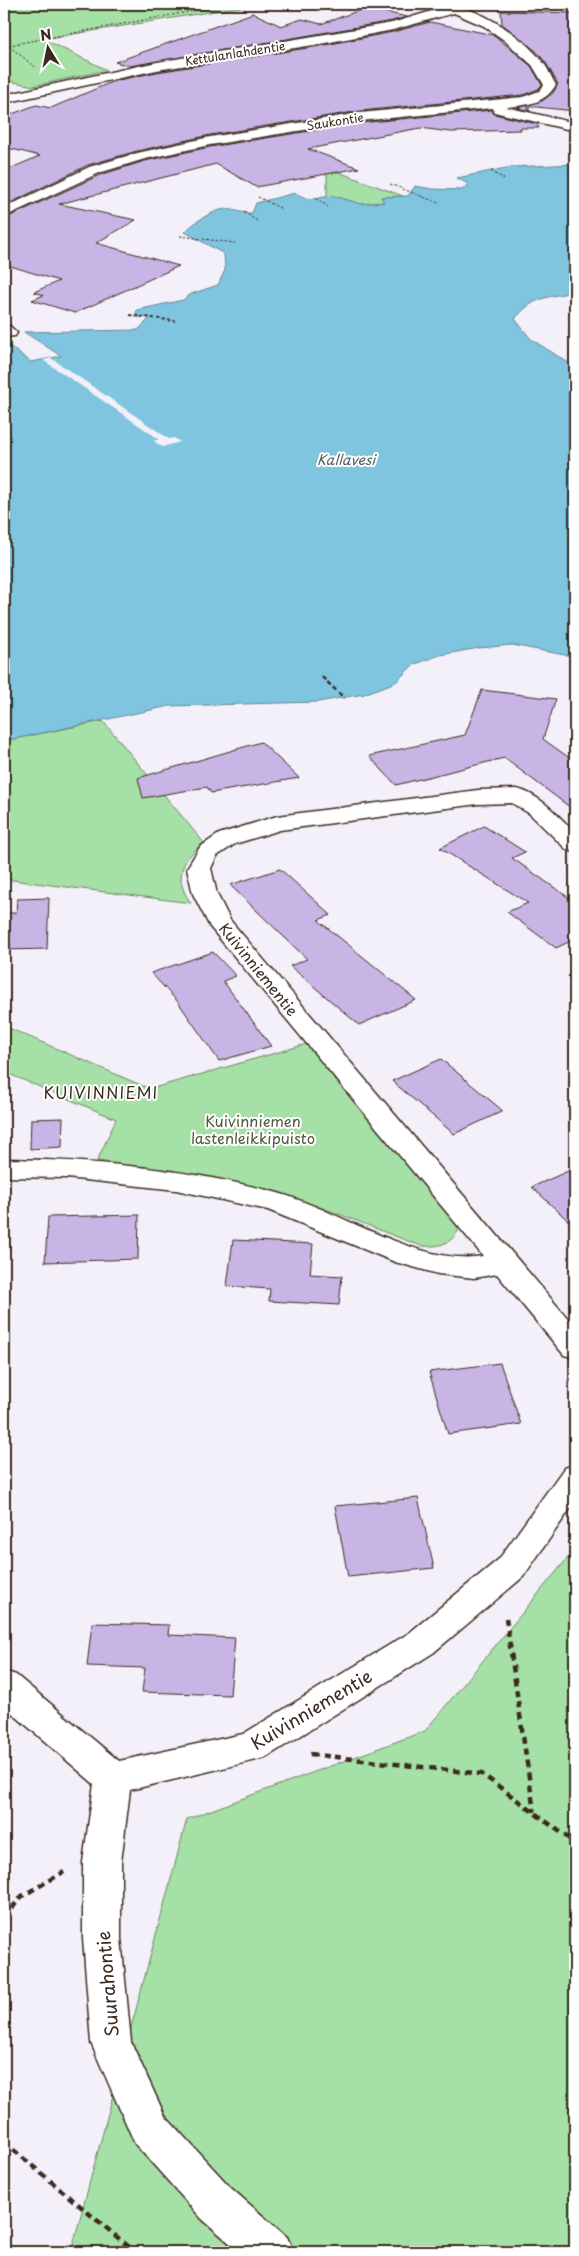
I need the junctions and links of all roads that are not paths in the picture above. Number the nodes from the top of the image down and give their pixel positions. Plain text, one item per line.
1 (459, 7) edge
2 (6, 97) edge
3 (485, 105) junction
4 (575, 127) edge
5 (4, 214) edge
6 (575, 845) edge
7 (4, 1168) edge
8 (503, 1263) junction
9 (575, 1347) edge
10 (575, 1477) edge
11 (4, 1685) edge
12 (113, 1778) junction
13 (272, 2252) edge

1 - 2 street, Kettulanlahdentie
1 - 3 street, Saukontie
3 - 4 street
3 - 5 street, Saukontie
6 - 8 street, Kuivinniementie
7 - 8 street
8 - 9 street, Kuivinniementie
10 - 12 street, Kuivinniementie
11 - 12 street
12 - 13 street, Suurahontie

